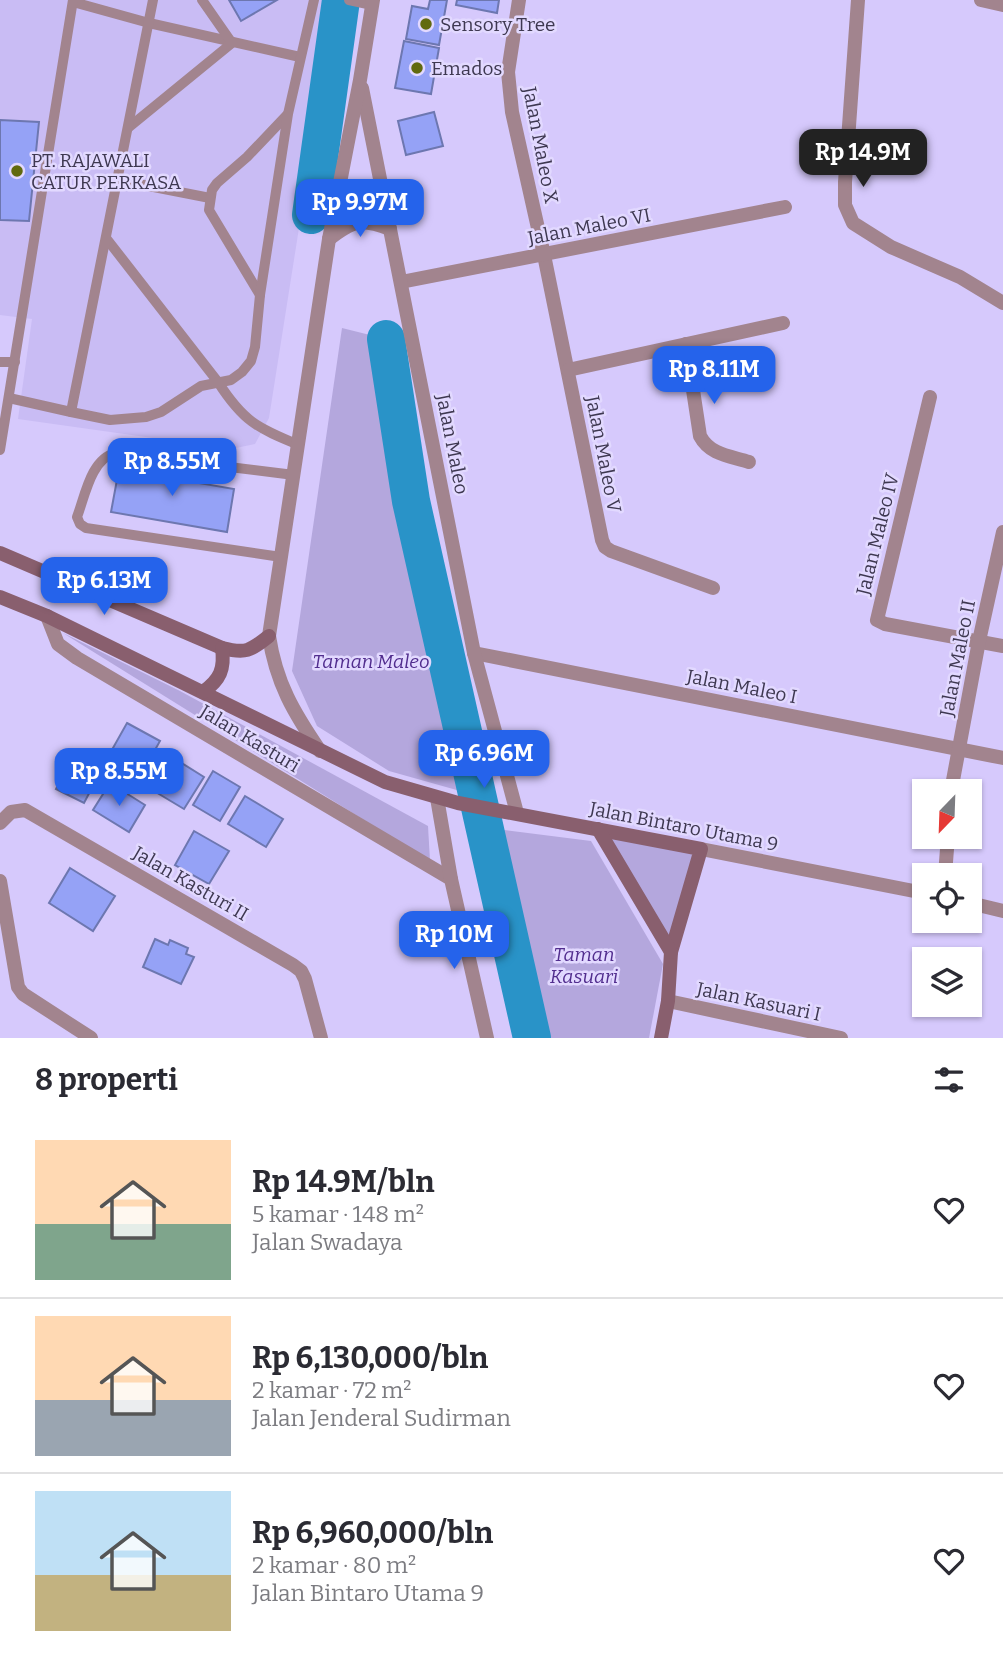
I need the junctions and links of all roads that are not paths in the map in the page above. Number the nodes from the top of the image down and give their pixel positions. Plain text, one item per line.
1 (153, 0) edge
2 (202, 0) edge
3 (314, 0) edge
4 (519, 0) edge
5 (858, 0) edge
6 (981, 0) edge
7 (73, 1) edge
8 (353, 1) edge
9 (372, 3) edge
10 (1003, 5) edge
11 (149, 23) junction
12 (232, 43) junction
13 (300, 57) junction
14 (360, 80) junction
15 (288, 114) junction
16 (128, 128) junction
17 (118, 180) junction
18 (209, 198) junction
19 (785, 207) dead end
20 (390, 229) junction
21 (106, 238) junction
22 (329, 239) junction
23 (544, 254) junction
24 (401, 282) junction
25 (260, 295) junction
26 (1003, 303) edge
27 (783, 323) dead end
28 (686, 344) junction
29 (0, 362) edge
30 (15, 362) junction
31 (568, 370) junction
32 (218, 382) junction
33 (930, 397) dead end
34 (9, 398) junction
35 (71, 412) junction
36 (299, 445) junction
37 (0, 450) edge
38 (749, 462) dead end
39 (294, 475) junction
40 (1003, 532) edge
41 (0, 553) edge
42 (281, 557) junction
43 (713, 587) dead end
44 (0, 597) edge
45 (47, 616) junction
46 (269, 636) junction
47 (979, 641) junction
48 (1003, 646) edge
49 (222, 648) junction
50 (474, 653) junction
51 (203, 691) junction
52 (958, 749) junction
53 (320, 751) junction
54 (1003, 758) edge
55 (953, 779) edge
56 (437, 798) junction
57 (510, 812) junction
58 (0, 822) edge
59 (598, 829) junction
60 (701, 849) junction
61 (451, 878) junction
62 (0, 881) edge
63 (912, 891) edge
64 (982, 906) edge
65 (1003, 911) edge
66 (671, 952) junction
67 (668, 1001) junction
68 (805, 1034) edge
69 (91, 1038) edge
70 (321, 1038) edge
71 (487, 1038) edge
72 (662, 1038) edge
73 (841, 1038) edge

1 - 11 lane
2 - 12 lane
3 - 13 lane
4 - 23 street, Jalan Maleo X
5 - 26 street
6 - 10 street
7 - 11 lane
7 - 30 lane
8 - 9 lane
9 - 14 street, Jalan Maleo
11 - 12 lane
11 - 16 lane
12 - 13 lane
12 - 16 lane
13 - 15 lane
14 - 20 street, Jalan Maleo
14 - 22 street, Jalan Maleo
15 - 18 lane
15 - 25 lane
16 - 17 lane
17 - 18 lane
17 - 21 lane
18 - 25 lane
19 - 23 street, Jalan Maleo VI
20 - 22 street
20 - 24 street, Jalan Maleo
21 - 32 lane
21 - 35 lane
22 - 36 street, Jalan Maleo
23 - 24 street, Jalan Maleo VI
23 - 31 street, Jalan Maleo V
24 - 50 street, Jalan Maleo
25 - 32 lane
27 - 28 street
28 - 31 street
28 - 38 street
29 - 30 lane
30 - 34 lane
31 - 43 street, Jalan Maleo V
32 - 35 lane
32 - 36 lane
33 - 47 street, Jalan Maleo IV
34 - 35 lane
34 - 37 lane
36 - 39 street, Jalan Maleo
39 - 42 street, Jalan Maleo
39 - 42 lane
40 - 47 street, Jalan Maleo II
41 - 49 main road
42 - 46 street, Jalan Maleo
44 - 45 main road, Jalan Bintaro Utama 9
45 - 51 main road, Jalan Bintaro Utama 9
45 - 61 street, Jalan Kasturi
46 - 49 main road
46 - 53 street, Jalan Maleo
47 - 48 street
47 - 52 street, Jalan Maleo II
49 - 51 main road
50 - 52 street, Jalan Maleo I
50 - 57 street, Jalan Maleo
51 - 53 main road, Jalan Bintaro Utama 9
52 - 54 street, Jalan Maleo I
52 - 55 street, Jalan Maleo II
53 - 56 main road, Jalan Bintaro Utama 9
56 - 57 main road, Jalan Bintaro Utama 9
56 - 61 street
57 - 59 main road, Jalan Bintaro Utama 9
58 - 70 street, Jalan Kasturi II
59 - 60 main road, Jalan Bintaro Utama 9
59 - 66 main road
60 - 63 street, Jalan Bintaro Utama 9
60 - 66 main road
61 - 71 street
62 - 69 street
64 - 65 street
66 - 67 main road
67 - 68 street, Jalan Kasuari I
67 - 72 main road
68 - 73 street, Jalan Kasuari I

